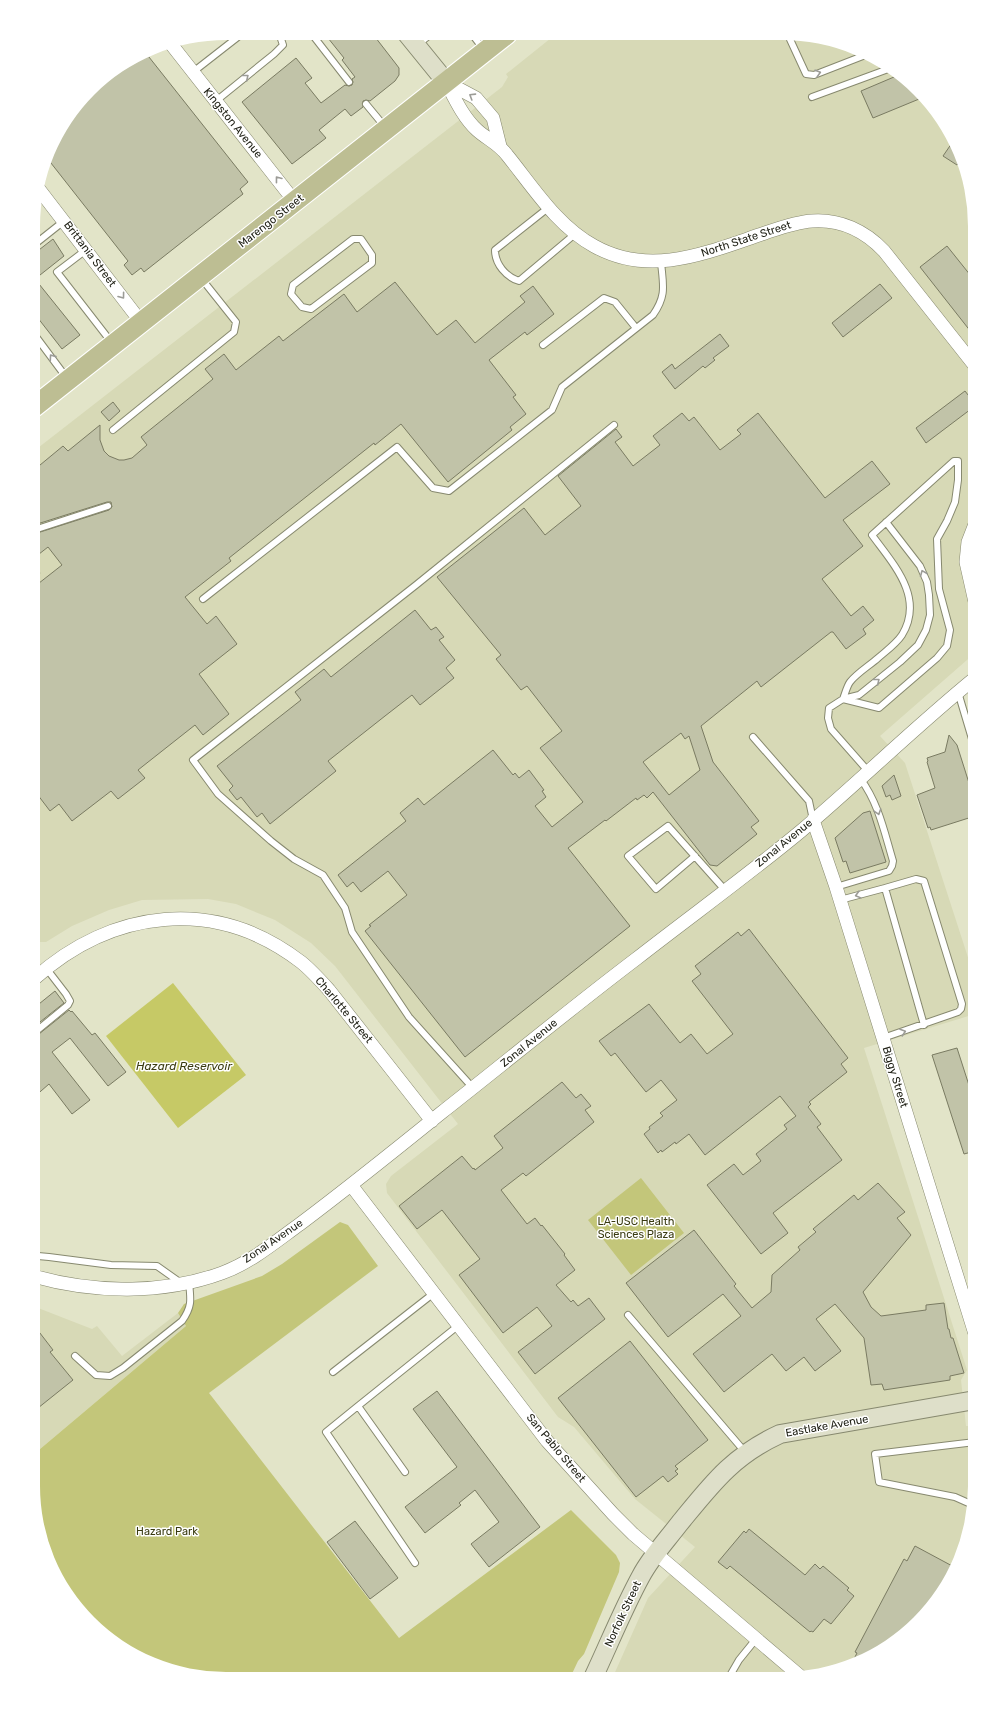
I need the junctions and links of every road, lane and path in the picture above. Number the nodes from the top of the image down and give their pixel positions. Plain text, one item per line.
1 (234, 40) edge
2 (282, 40) edge
3 (316, 40) edge
4 (412, 40) edge
5 (477, 40) edge
6 (499, 40) edge
7 (790, 40) edge
8 (174, 47) edge
9 (485, 51) junction
10 (860, 57) edge
11 (885, 70) edge
12 (193, 72) junction
13 (349, 82) dead end
14 (446, 82) junction
15 (812, 97) dead end
16 (216, 102) junction
17 (366, 104) dead end
18 (387, 130) junction
19 (500, 146) junction
20 (43, 194) edge
21 (295, 202) junction
22 (548, 208) junction
23 (64, 221) junction
24 (575, 234) junction
25 (40, 239) edge
26 (86, 250) junction
27 (336, 252) joint
28 (661, 262) junction
29 (200, 276) junction
30 (141, 322) junction
31 (636, 328) junction
32 (40, 342) edge
33 (114, 344) junction
34 (543, 345) dead end
35 (968, 357) edge
36 (68, 380) junction
37 (40, 402) edge
38 (614, 425) dead end
39 (113, 430) dead end
40 (108, 506) dead end
41 (886, 522) junction
42 (40, 528) edge
43 (968, 542) edge
44 (968, 569) edge
45 (203, 599) dead end
46 (968, 684) edge
47 (958, 692) junction
48 (843, 699) junction
49 (968, 726) edge
50 (753, 737) dead end
51 (864, 775) junction
52 (813, 820) junction
53 (694, 856) junction
54 (836, 887) junction
55 (885, 888) junction
56 (725, 890) junction
57 (840, 900) junction
58 (46, 968) junction
59 (40, 974) edge
60 (924, 1025) junction
61 (40, 1028) edge
62 (883, 1038) junction
63 (473, 1088) junction
64 (432, 1121) junction
65 (350, 1185) junction
66 (40, 1256) edge
67 (40, 1278) edge
68 (185, 1283) junction
69 (434, 1293) junction
70 (968, 1311) edge
71 (628, 1315) dead end
72 (459, 1325) junction
73 (75, 1356) dead end
74 (333, 1372) dead end
75 (968, 1401) edge
76 (358, 1406) junction
77 (968, 1443) edge
78 (746, 1453) junction
79 (405, 1472) dead end
80 (968, 1501) edge
81 (656, 1552) junction
82 (415, 1563) dead end
83 (756, 1639) junction
84 (596, 1672) edge
85 (732, 1672) edge
86 (795, 1672) edge

1 - 12 lane
16 -> 2 lane
3 - 13 lane
4 - 14 street, North State Street
5 - 9 lane
6 - 9 main road, Marengo Street
7 -> 10 lane
8 - 12 street, Kingston Avenue
9 - 14 main road, Marengo Street
11 - 15 lane
12 - 16 street, Kingston Avenue
14 - 18 main road, Marengo Street
14 - 19 street, North State Street
19 -> 14 street, North State Street
21 -> 16 street, Kingston Avenue
17 - 18 lane
18 - 21 main road, Marengo Street
19 - 22 street, North State Street
20 - 23 street, Brittania Street
21 - 29 main road, Marengo Street
22 - 24 street, North State Street
22 - 24 lane
23 - 25 lane
23 - 26 street, Brittania Street
24 - 28 street, North State Street
26 -> 30 street, Brittania Street
26 - 33 lane
27 - 27 lane
28 - 31 lane
28 - 35 street, North State Street
29 - 30 main road, Marengo Street
29 - 39 lane
30 - 33 main road, Marengo Street
31 - 34 lane
31 - 45 lane
36 -> 32 lane
33 - 36 main road, Marengo Street
36 - 37 main road, Marengo Street
38 - 63 lane
40 - 42 lane
41 - 48 lane
48 -> 41 lane
41 - 48 lane
43 - 44 street
46 - 47 street, Zonal Avenue
47 - 49 lane
47 - 51 street, Zonal Avenue
48 - 51 lane
50 - 52 lane
51 - 52 street, Zonal Avenue
51 -> 54 lane
52 - 54 street, Biggy Street
52 - 56 street, Zonal Avenue
53 - 53 lane
53 - 56 lane
54 - 57 street, Biggy Street
55 -> 57 lane
55 - 60 lane
55 - 60 lane
56 - 63 street, Zonal Avenue
57 - 62 street, Biggy Street
58 - 59 street, Charlotte Street
58 - 61 lane
58 - 64 street, Charlotte Street
62 -> 60 lane
62 - 70 street, Biggy Street
63 - 64 street, Zonal Avenue
64 - 65 street, Zonal Avenue
65 - 68 street, Zonal Avenue
65 - 69 street, San Pablo Street
66 - 68 lane
67 - 68 street, Zonal Avenue
68 - 73 lane
69 - 72 street, San Pablo Street
69 - 74 lane
71 - 78 lane
72 - 76 lane
72 - 81 street, San Pablo Street
75 - 78 street, Eastlake Avenue
76 - 79 lane
76 - 82 lane
77 - 80 lane
78 - 81 street, Eastlake Avenue
81 - 83 street, San Pablo Street
81 - 84 street, Norfolk Street
83 - 85 lane
83 - 86 street, San Pablo Street

